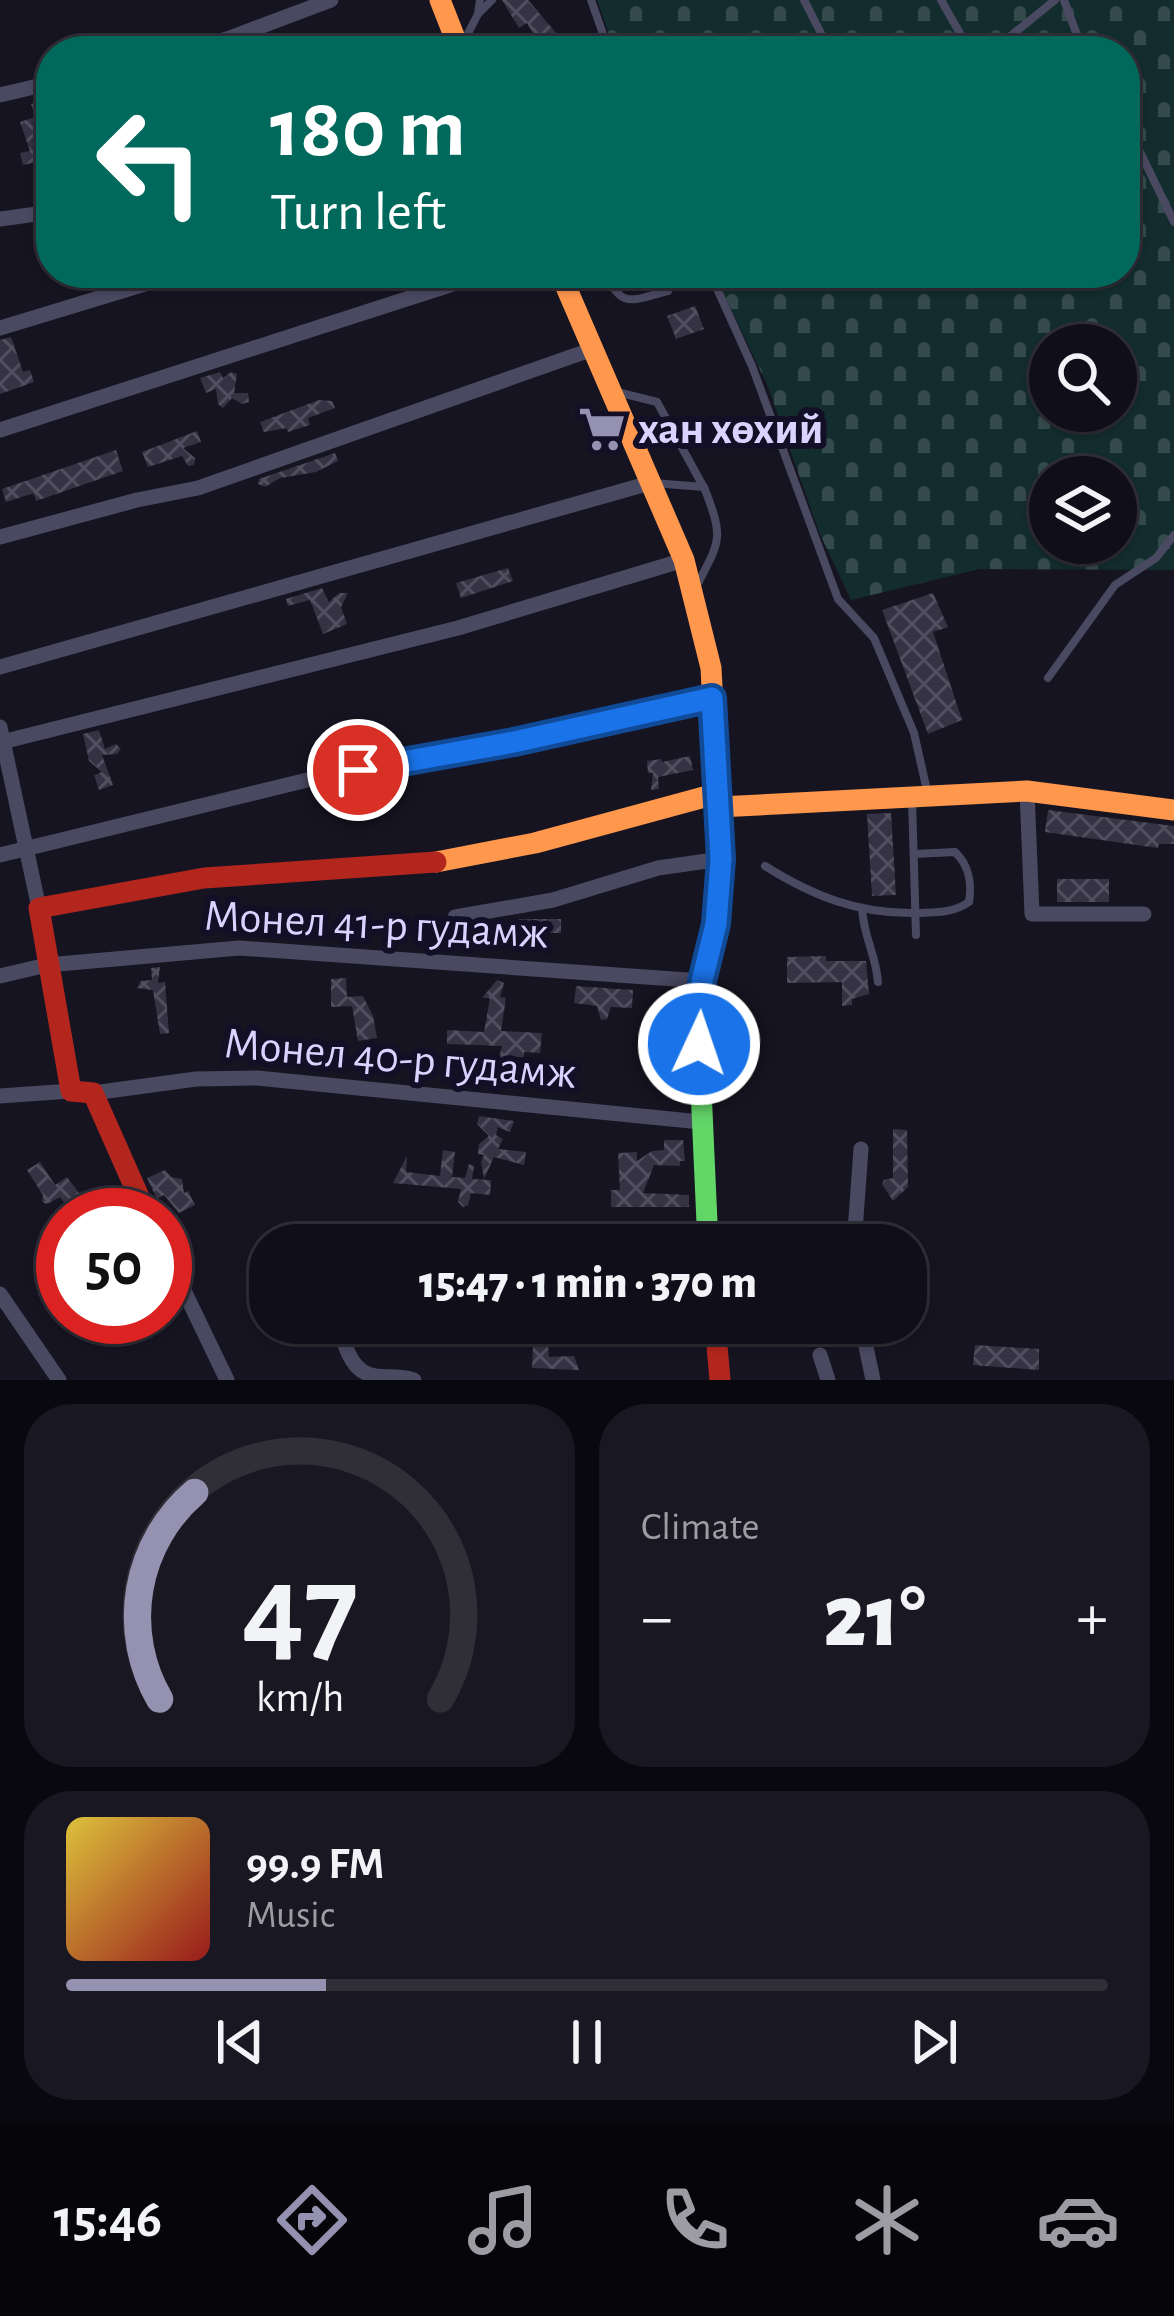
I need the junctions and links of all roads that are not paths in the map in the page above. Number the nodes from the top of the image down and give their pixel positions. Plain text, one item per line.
1 (331, 0) edge
2 (440, 0) edge
3 (480, 0) edge
4 (492, 0) edge
5 (591, 0) edge
6 (804, 0) edge
7 (941, 0) edge
8 (1059, 0) edge
9 (478, 14) junction
10 (235, 36) edge
11 (454, 36) edge
12 (467, 36) edge
13 (604, 36) edge
14 (822, 36) edge
15 (961, 36) edge
16 (1012, 36) edge
17 (1076, 36) edge
18 (36, 87) edge
19 (0, 95) edge
20 (1140, 153) edge
21 (36, 214) edge
22 (0, 219) edge
23 (1174, 222) edge
24 (132, 288) edge
25 (440, 288) edge
26 (567, 288) edge
27 (612, 288) edge
28 (717, 288) edge
29 (668, 291) dead end
30 (0, 328) edge
31 (593, 349) junction
32 (610, 391) junction
33 (0, 430) edge
34 (650, 483) junction
35 (704, 487) junction
36 (1174, 536) edge
37 (0, 537) edge
38 (684, 560) junction
39 (692, 594) junction
40 (0, 667) edge
41 (1048, 678) dead end
42 (712, 698) junction
43 (3, 734) edge
44 (1027, 791) junction
45 (920, 797) junction
46 (719, 800) junction
47 (1174, 810) edge
48 (27, 850) junction
49 (914, 854) junction
50 (0, 855) edge
51 (721, 859) junction
52 (765, 866) dead end
53 (39, 908) junction
54 (862, 909) junction
55 (916, 913) junction
56 (1144, 914) dead end
57 (455, 917) dead end
58 (916, 935) dead end
59 (47, 965) junction
60 (0, 976) edge
61 (702, 981) junction
62 (878, 982) dead end
63 (82, 1092) junction
64 (0, 1096) edge
65 (701, 1122) junction
66 (862, 1149) dead end
67 (134, 1188) edge
68 (707, 1224) edge
69 (856, 1224) edge
70 (0, 1294) edge
71 (192, 1307) edge
72 (345, 1344) edge
73 (717, 1344) edge
74 (865, 1344) edge
75 (820, 1355) dead end
76 (59, 1380) edge
77 (227, 1380) edge
78 (414, 1380) edge
79 (720, 1380) edge
80 (828, 1380) edge
81 (873, 1380) edge

1 - 10 street
2 - 11 main road
3 - 9 lane
4 - 9 lane
5 - 13 lane
6 - 14 lane
7 - 15 lane
8 - 16 lane
8 - 17 lane
9 - 12 lane
18 - 19 street
20 - 23 lane
21 - 22 street
24 - 30 street
25 - 33 street
26 - 31 main road
27 - 29 lane
28 - 45 lane
31 - 32 main road
31 - 37 street
32 - 34 main road
32 - 35 lane
34 - 35 lane
34 - 38 main road
34 - 40 street
35 - 39 lane
36 - 41 lane
38 - 39 main road
38 - 43 street
39 - 42 main road
42 - 46 main road
42 - 48 street
43 - 48 street
44 - 45 main road
44 - 47 main road
44 - 56 street
45 - 46 main road
45 - 49 lane
46 - 51 main road
46 - 53 main road
48 - 50 street
48 - 53 street
49 - 55 lane
49 - 55 lane
51 - 57 street
51 - 61 main road
52 - 54 lane
53 - 59 main road
54 - 55 lane
54 - 62 lane
55 - 58 lane
59 - 60 street, Монел 41-р гудамж
59 - 61 street, Монел 41-р гудамж
59 - 63 main road
61 - 65 main road
63 - 64 street, Монел 40-р гудамж
63 - 65 street, Монел 40-р гудамж
63 - 67 main road
65 - 68 main road
66 - 69 street
70 - 76 street
71 - 77 street
72 - 78 street
73 - 79 main road
74 - 81 street
75 - 80 street

